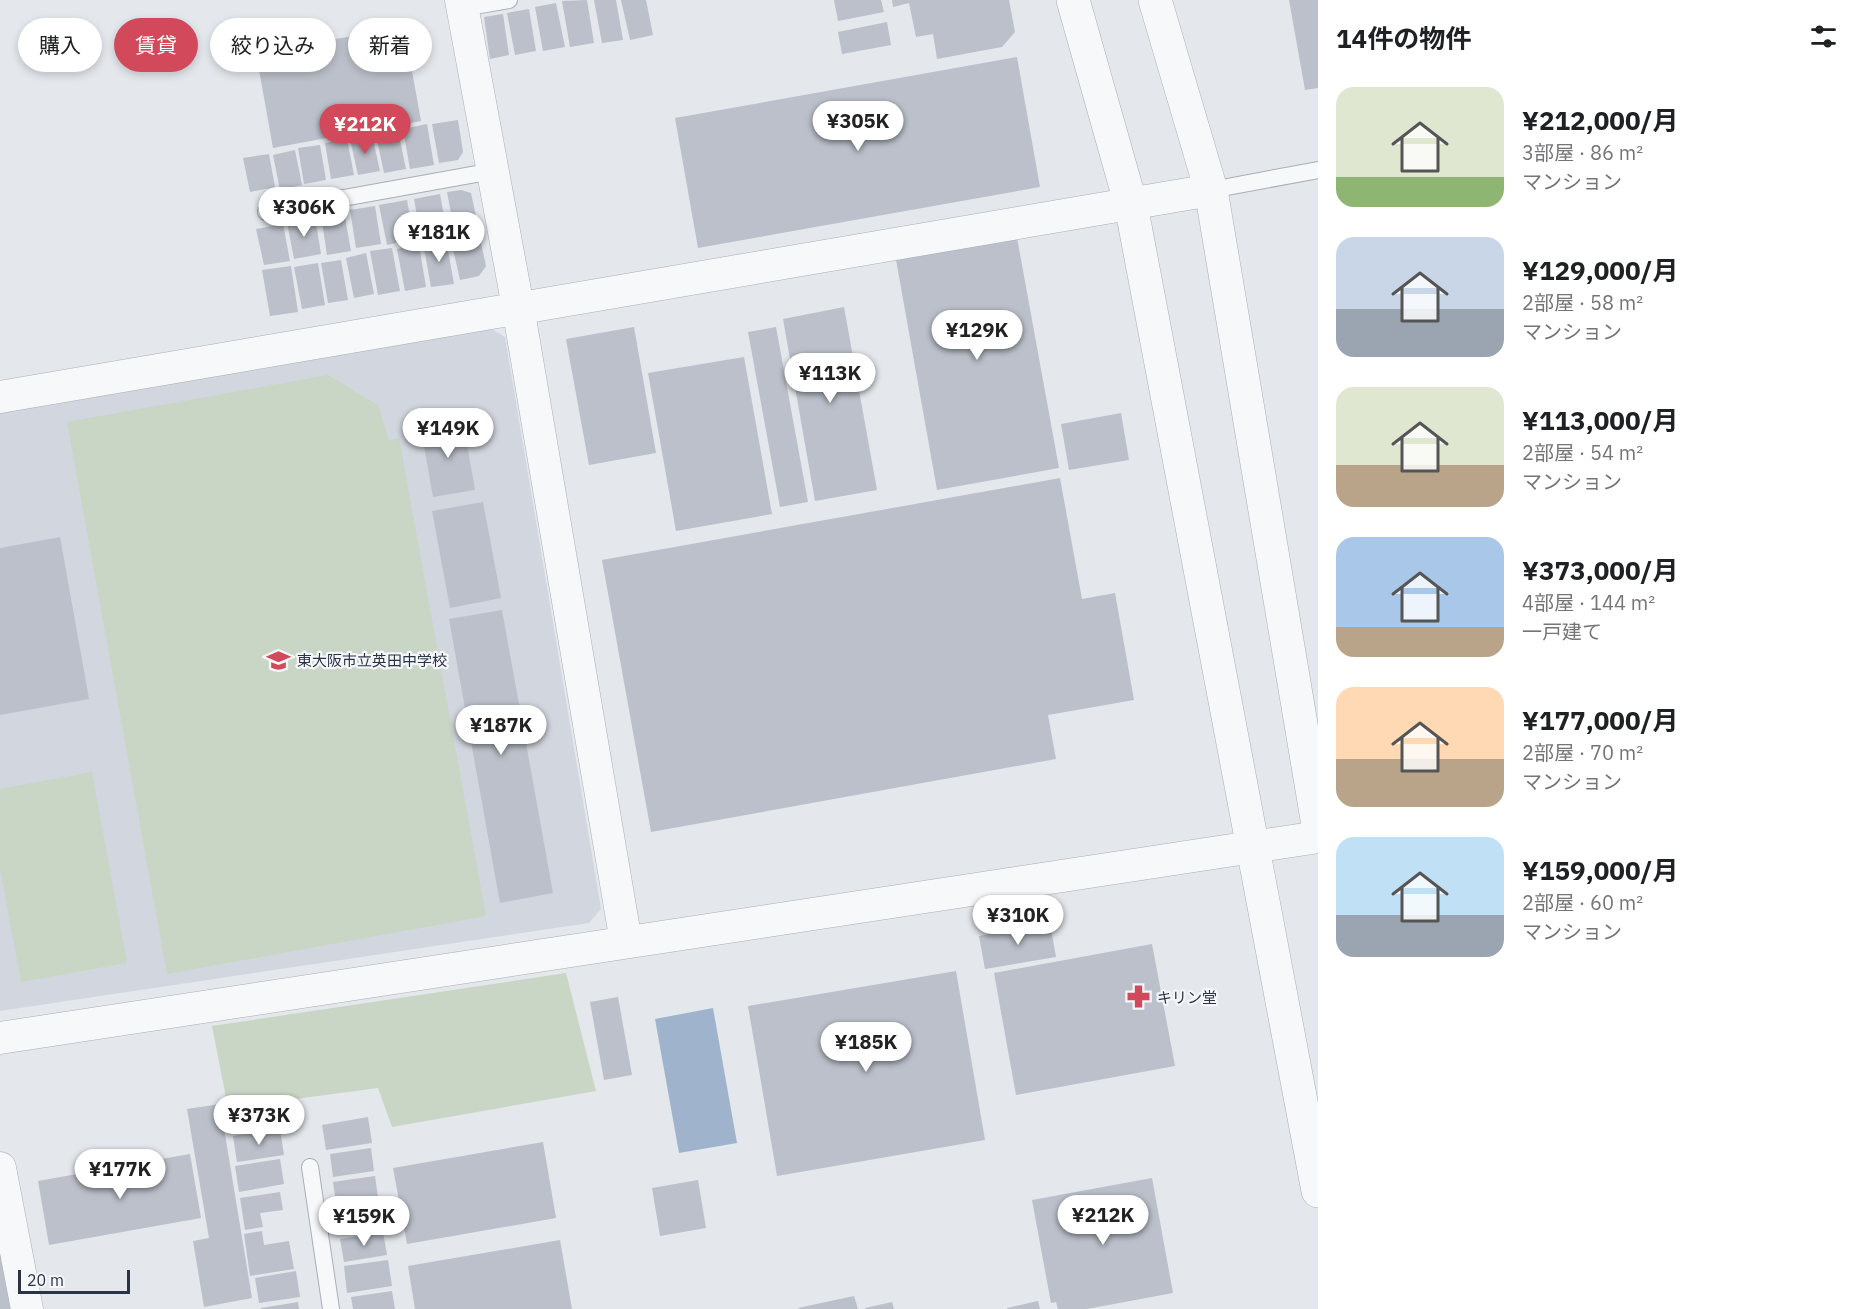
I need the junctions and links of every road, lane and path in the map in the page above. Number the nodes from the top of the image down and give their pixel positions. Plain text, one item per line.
1 (509, 0) edge
2 (1073, 0) edge
3 (1155, 0) edge
4 (462, 4) edge
5 (1318, 170) edge
6 (493, 171) junction
7 (1211, 190) junction
8 (1131, 205) junction
9 (266, 212) dead end
10 (518, 307) junction
11 (0, 398) edge
12 (1318, 825) edge
13 (1318, 837) edge
14 (1255, 848) junction
15 (626, 942) junction
16 (0, 1038) edge
17 (310, 1167) dead end
18 (0, 1168) edge
19 (1318, 1191) edge
20 (27, 1309) edge
21 (331, 1309) edge

1 - 4 lane
2 - 8 street
3 - 7 street
4 - 6 street
5 - 7 lane
6 - 9 lane
6 - 10 street
7 - 8 street
7 - 12 street
8 - 10 street
8 - 14 street
10 - 11 street
10 - 15 street
13 - 14 street
14 - 15 street
14 - 19 street
15 - 16 street
17 - 21 lane
18 - 20 street

